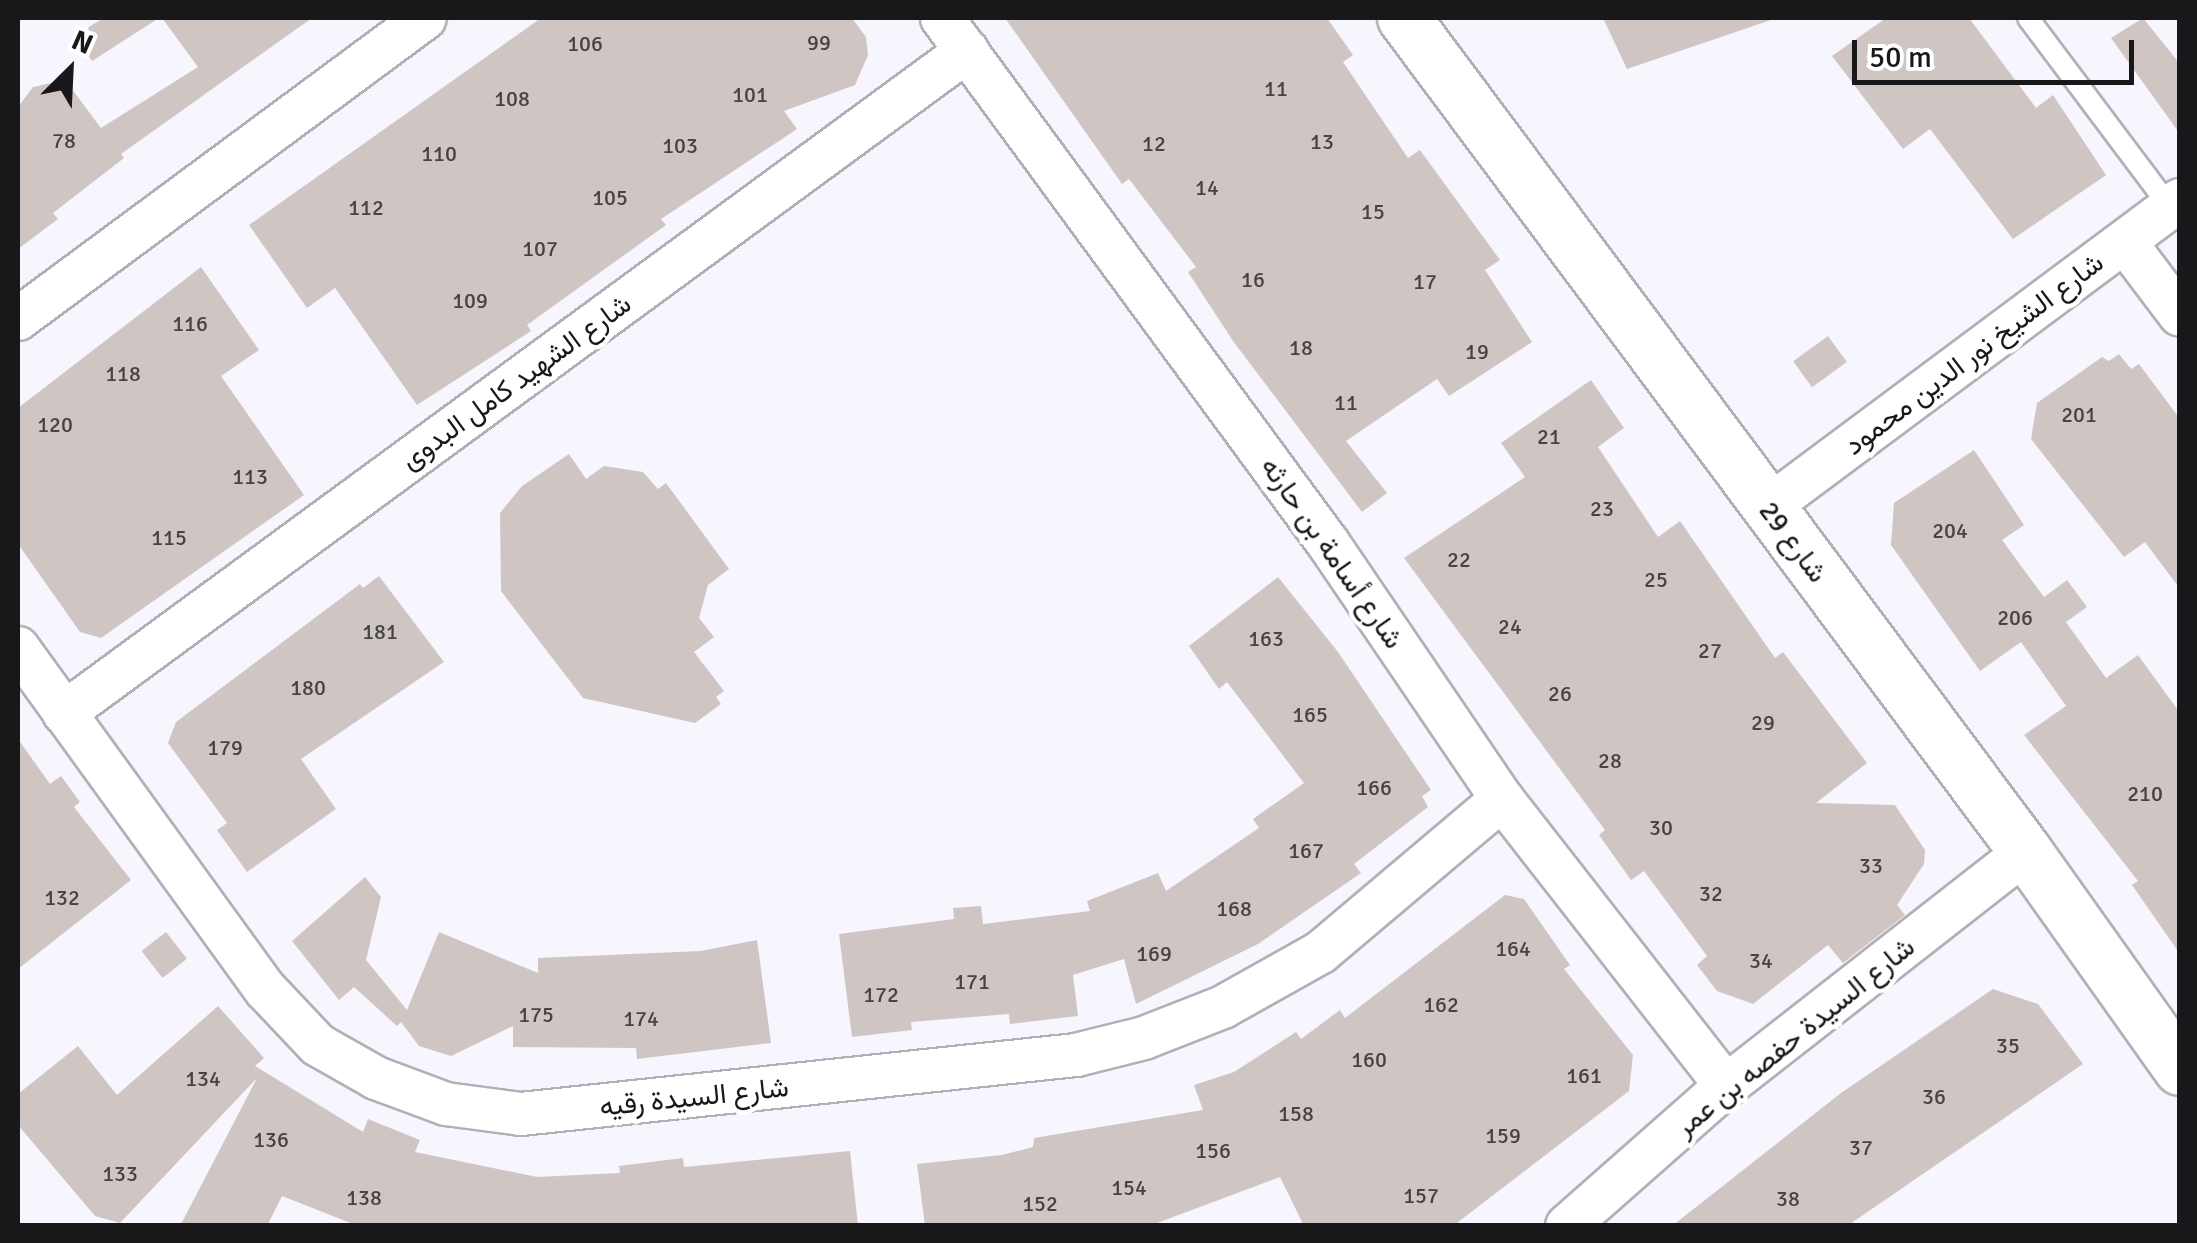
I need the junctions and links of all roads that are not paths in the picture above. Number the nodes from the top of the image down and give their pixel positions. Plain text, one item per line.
1 (425, 18) edge
2 (1404, 18) edge
3 (2028, 18) edge
4 (954, 34) edge
5 (2175, 204) edge
6 (2125, 242) junction
7 (2180, 314) edge
8 (18, 319) edge
9 (1768, 508) junction
10 (18, 648) edge
11 (64, 712) junction
12 (1502, 799) junction
13 (2026, 852) junction
14 (2180, 1069) edge
15 (1726, 1086) junction
16 (1567, 1226) edge

1 - 8 street
2 - 9 street, شارع 29
3 - 5 lane
4 - 11 street, شارع الشهيد كامل البدوى
4 - 12 street, شارع أسامة بن حارثه
5 - 6 street, شارع الشيخ نور الدين محمود
6 - 7 street
6 - 9 street, شارع الشيخ نور الدين محمود
9 - 13 street, شارع 29
10 - 11 street, شارع السيدة رقيه
11 - 12 street, شارع السيدة رقيه
12 - 15 street, شارع أسامة بن حارثه
13 - 14 street, شارع 29
13 - 15 street, شارع السيدة حفصه بن عمر
15 - 16 street, شارع السيدة حفصه بن عمر

